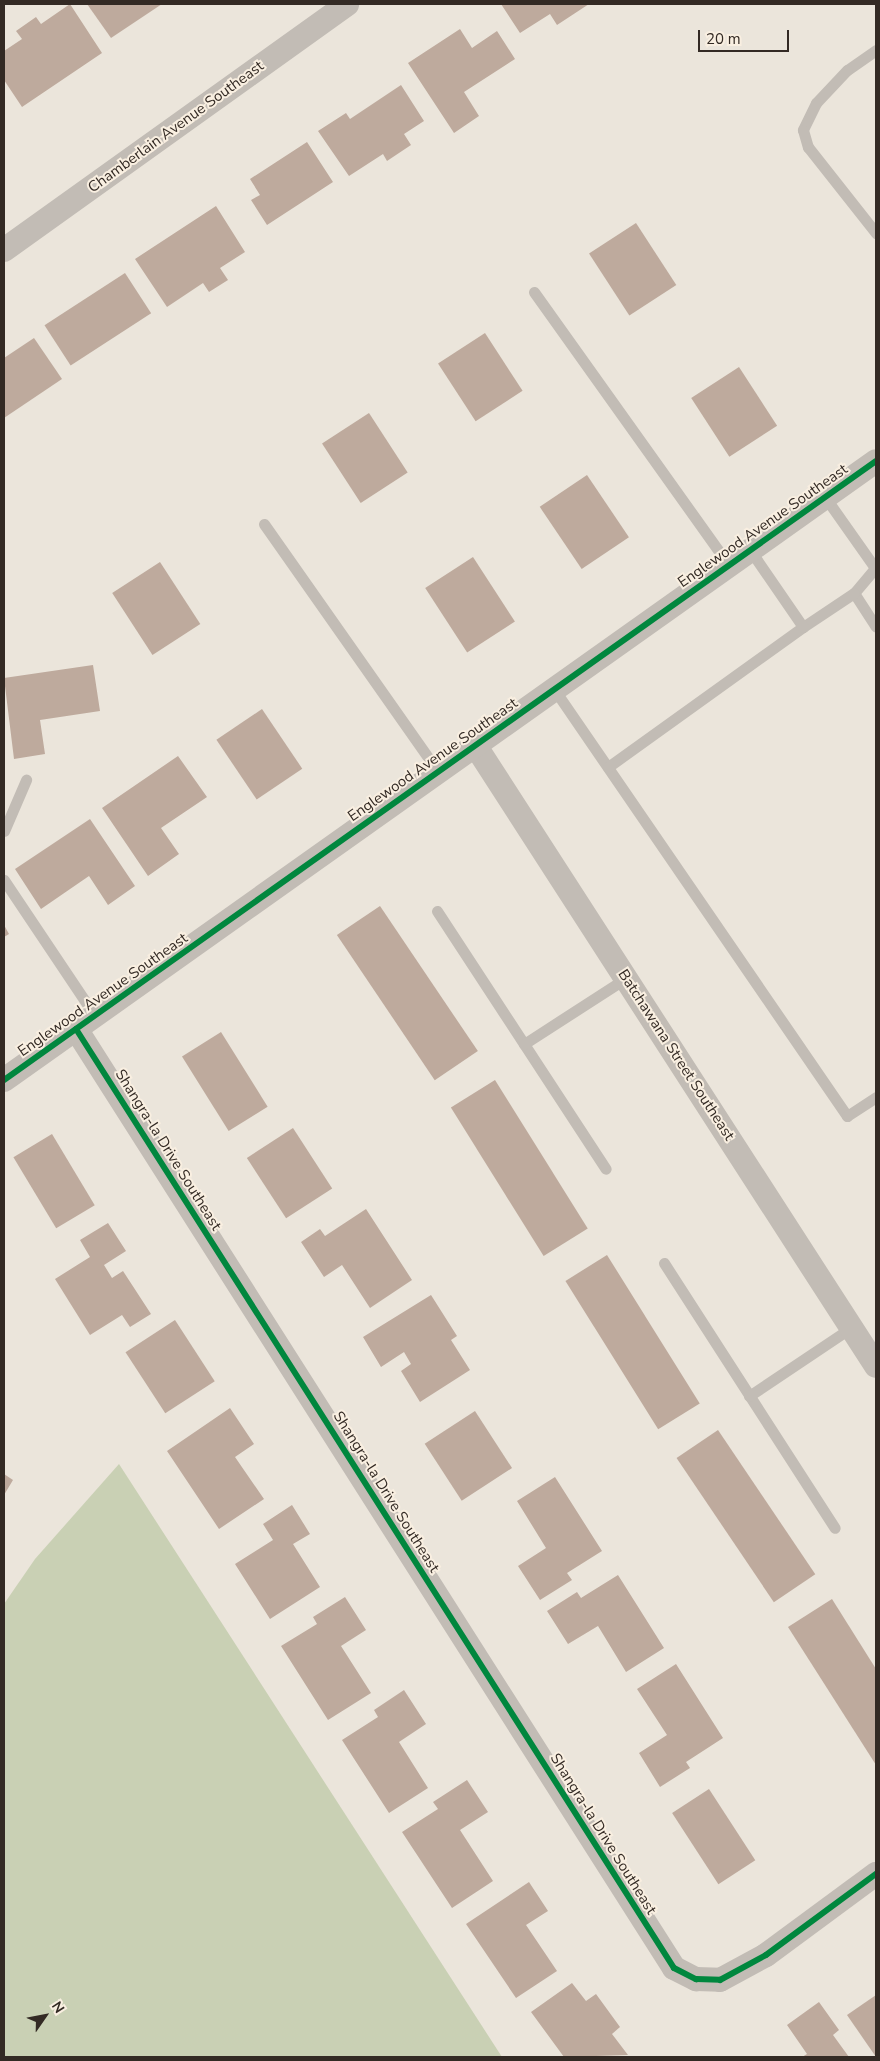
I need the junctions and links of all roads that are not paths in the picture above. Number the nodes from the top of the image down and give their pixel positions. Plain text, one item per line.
1 (348, 4) edge
2 (876, 50) edge
3 (876, 233) edge
4 (4, 250) edge
5 (534, 292) dead end
6 (876, 460) edge
7 (825, 497) junction
8 (264, 524) dead end
9 (750, 550) junction
10 (729, 565) junction
11 (876, 568) edge
12 (854, 593) junction
13 (876, 627) edge
14 (804, 628) junction
15 (554, 689) junction
16 (475, 745) junction
17 (608, 768) junction
18 (438, 772) junction
19 (26, 780) dead end
20 (4, 831) edge
21 (4, 880) edge
22 (437, 911) dead end
23 (626, 978) junction
24 (86, 1023) junction
25 (524, 1044) junction
26 (4, 1080) edge
27 (876, 1097) edge
28 (606, 1169) dead end
29 (664, 1263) dead end
30 (852, 1328) junction
31 (876, 1366) edge
32 (749, 1396) junction
33 (835, 1528) dead end
34 (876, 1874) edge

1 - 4 street, Chamberlain Avenue Southeast
2 - 3 lane
5 - 10 lane
6 - 7 street, Englewood Avenue Southeast
7 - 9 street, Englewood Avenue Southeast
7 - 11 lane
8 - 18 lane
9 - 10 street, Englewood Avenue Southeast
9 - 14 lane
10 - 15 street, Englewood Avenue Southeast
11 - 12 lane
12 - 13 lane
12 - 14 lane
14 - 17 lane
15 - 16 street, Englewood Avenue Southeast
15 - 17 lane
16 - 18 street, Englewood Avenue Southeast
16 - 23 street, Batchawana Street Southeast
17 - 27 lane
18 - 24 street, Englewood Avenue Southeast
19 - 20 lane
21 - 24 lane
22 - 25 lane
23 - 25 lane
23 - 30 street, Batchawana Street Southeast
24 - 26 street, Englewood Avenue Southeast
24 - 34 street, Shangra-la Drive Southeast
25 - 28 lane
29 - 32 lane
30 - 31 street, Batchawana Street Southeast
30 - 32 lane
32 - 33 lane

